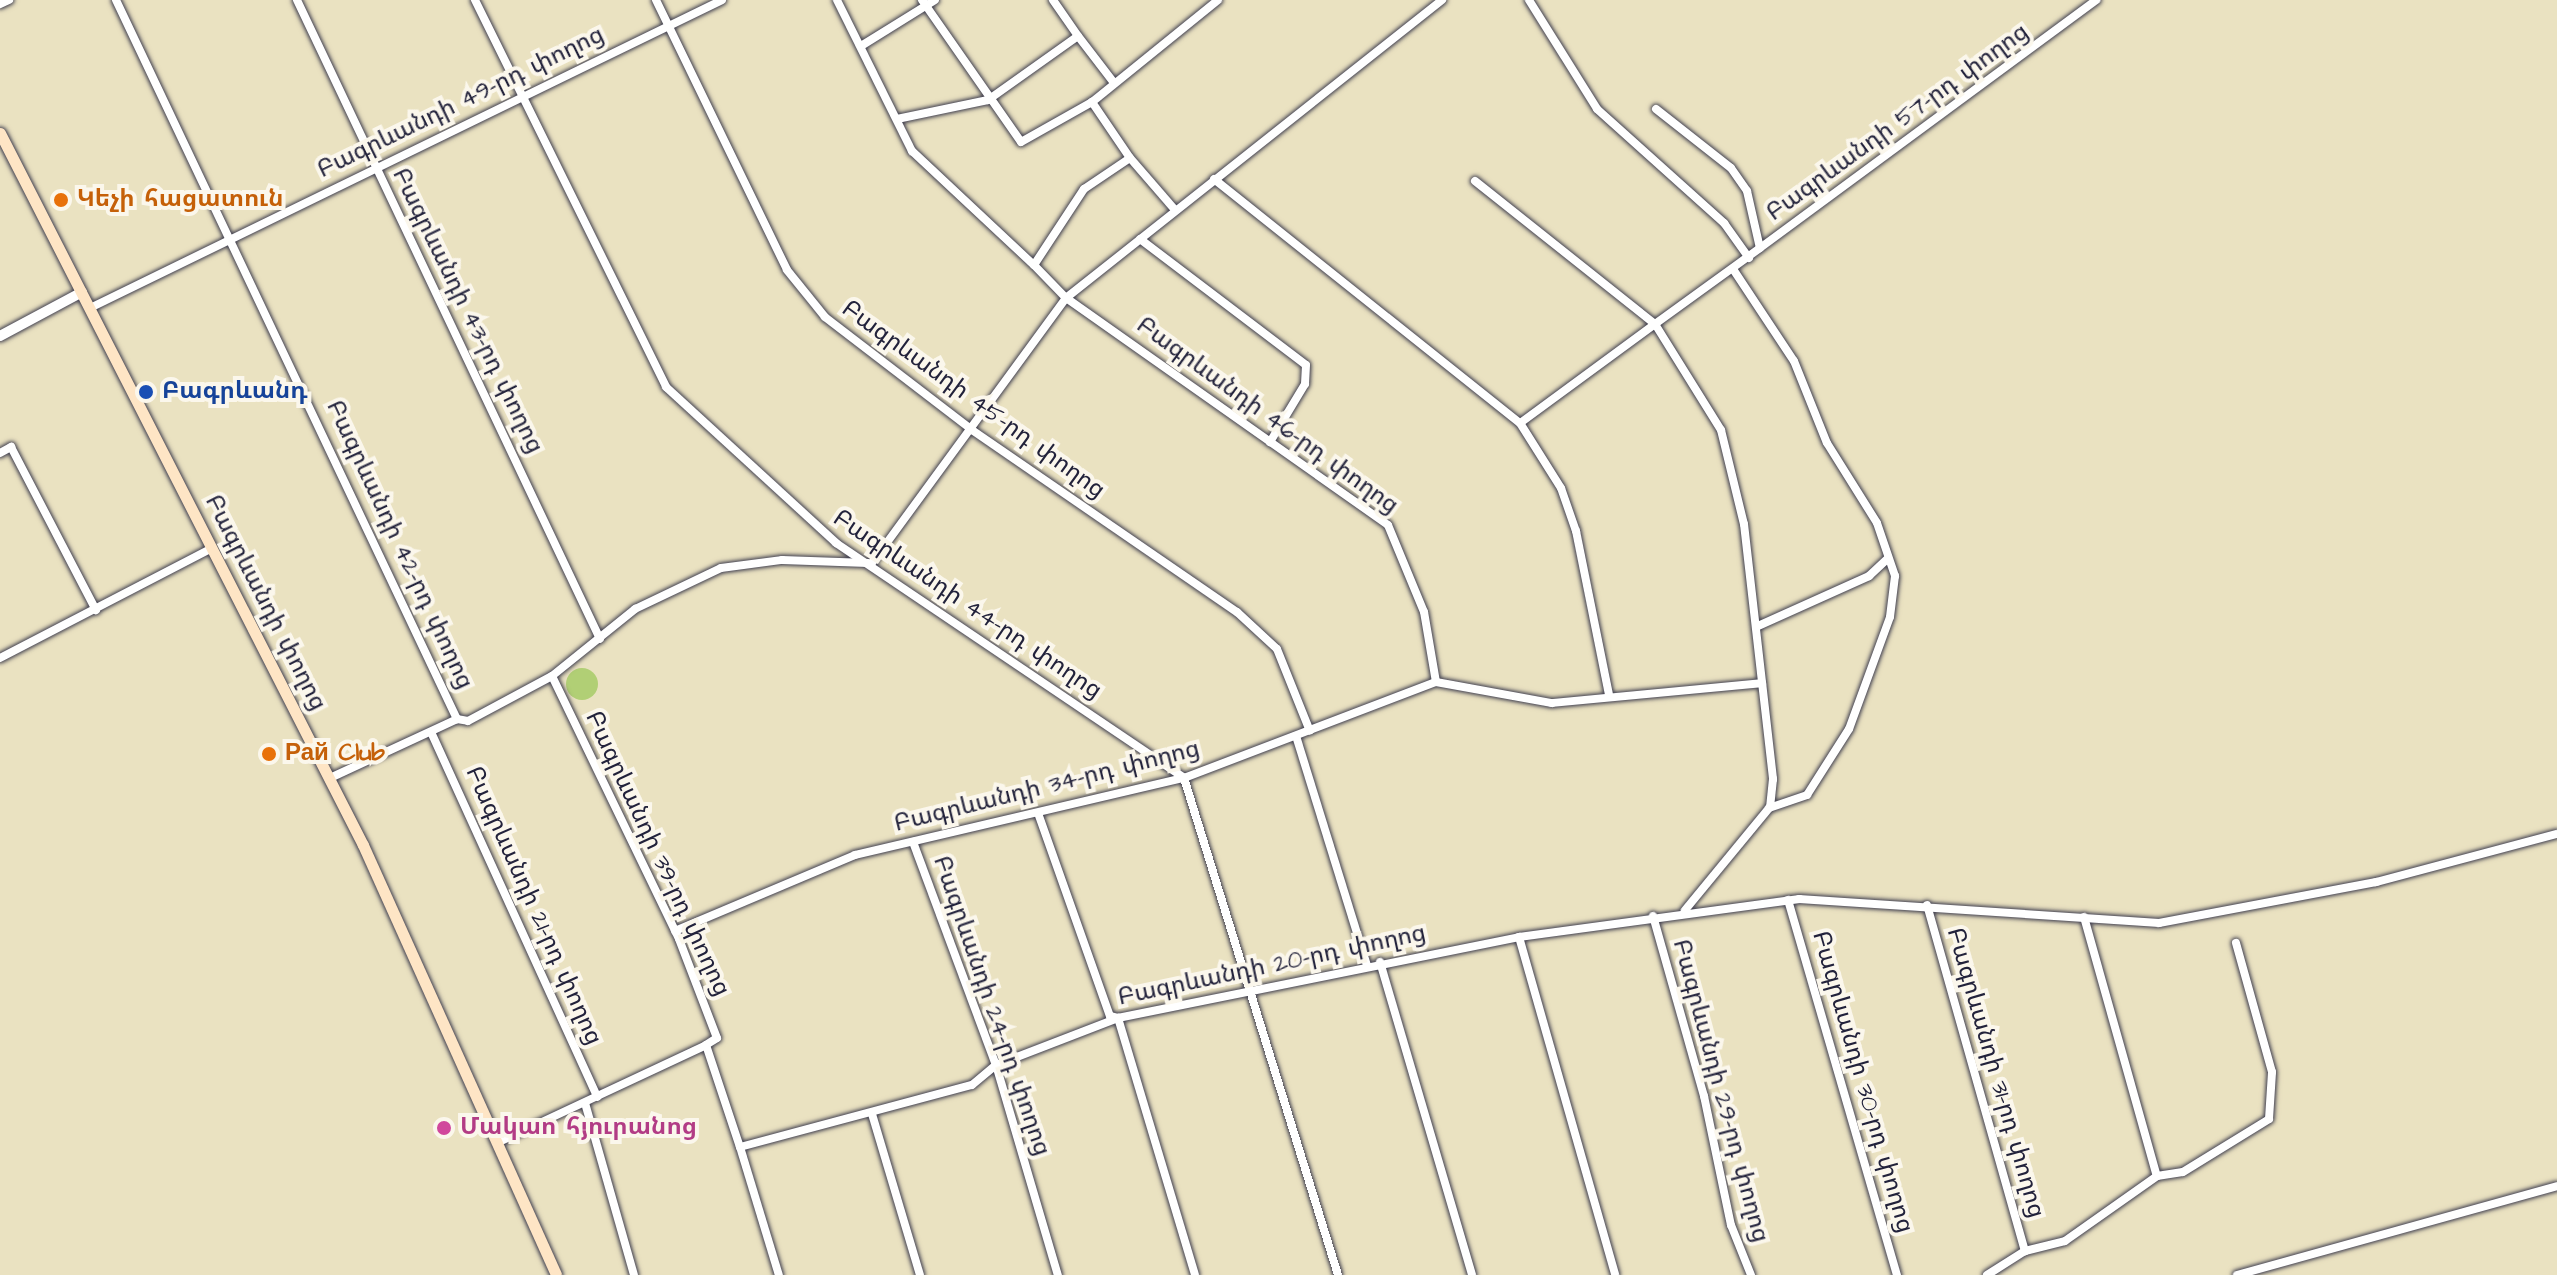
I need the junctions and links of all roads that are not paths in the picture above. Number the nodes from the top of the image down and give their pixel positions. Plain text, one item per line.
1 (9, 0) edge
2 (116, 0) edge
3 (297, 0) edge
4 (475, 0) edge
5 (656, 0) edge
6 (722, 0) edge
7 (837, 0) edge
8 (935, 0) edge
9 (1053, 0) edge
10 (1218, 0) edge
11 (1442, 0) edge
12 (1529, 0) edge
13 (2096, 0) edge
14 (924, 3) edge
15 (0, 4) edge
16 (668, 24) junction
17 (1078, 36) junction
18 (861, 46) junction
19 (1114, 83) junction
20 (521, 94) junction
21 (988, 100) junction
22 (1092, 102) junction
23 (1656, 109) dead end
24 (897, 119) junction
25 (0, 133) edge
26 (1130, 158) junction
27 (376, 168) junction
28 (1214, 179) junction
29 (1475, 181) dead end
30 (1175, 210) junction
31 (231, 237) junction
32 (1140, 239) junction
33 (1760, 248) junction
34 (1749, 258) junction
35 (1034, 265) junction
36 (1733, 269) junction
37 (82, 292) junction
38 (1066, 298) junction
39 (90, 308) junction
40 (1655, 324) junction
41 (0, 336) edge
42 (1520, 423) junction
43 (972, 430) junction
44 (1270, 442) junction
45 (0, 453) edge
46 (212, 548) junction
47 (1888, 558) junction
48 (872, 563) junction
49 (96, 610) junction
50 (1758, 626) junction
51 (600, 639) junction
52 (0, 658) edge
53 (552, 676) junction
54 (1436, 682) junction
55 (1762, 683) junction
56 (1609, 695) junction
57 (457, 719) junction
58 (1310, 731) junction
59 (431, 732) junction
60 (1296, 736) junction
61 (330, 778) junction
62 (1184, 778) junction
63 (1769, 808) junction
64 (1038, 813) junction
65 (2557, 834) edge
66 (913, 842) junction
67 (1788, 900) junction
68 (1927, 905) junction
69 (1685, 911) junction
70 (1653, 916) junction
71 (2084, 917) junction
72 (675, 931) junction
73 (1519, 937) junction
74 (2236, 943) dead end
75 (1380, 962) junction
76 (1367, 965) junction
77 (1250, 986) junction
78 (1118, 1018) junction
79 (706, 1045) junction
80 (996, 1065) junction
81 (597, 1097) junction
82 (585, 1103) junction
83 (872, 1114) junction
84 (497, 1143) junction
85 (740, 1147) junction
86 (2157, 1176) junction
87 (2557, 1186) edge
88 (2025, 1251) junction
89 (556, 1275) edge
90 (634, 1275) edge
91 (779, 1275) edge
92 (920, 1275) edge
93 (1058, 1275) edge
94 (1195, 1275) edge
95 (1338, 1275) edge
96 (1472, 1275) edge
97 (1615, 1275) edge
98 (1751, 1275) edge
99 (1897, 1275) edge
100 (1987, 1275) edge
101 (2237, 1275) edge

1 - 15 street
2 - 31 street, Բագրևանդի 42-րդ փողոց
3 - 27 street, Բագրևանդի 43-րդ փողոց
4 - 20 street, Բագրևանդի 44-րդ փողոց
5 - 16 street, Բագրևանդի 45-րդ փողոց
6 - 16 street, Բագրևանդի 49-րդ փողոց
7 - 18 street
8 - 14 street
9 - 17 street
10 - 19 street
11 - 28 street
12 - 34 street
13 - 33 street, Բագրևանդի 57-րդ փողոց
14 - 18 street
14 - 21 street
16 - 20 street, Բագրևանդի 49-րդ փողոց
16 - 43 street, Բագրևանդի 45-րդ փողոց
17 - 19 street
17 - 21 street
18 - 24 street
19 - 22 street
20 - 27 street, Բագրևանդի 49-րդ փողոց
20 - 48 street, Բագրևանդի 44-րդ փողոց
21 - 22 street
21 - 24 street
22 - 26 street
23 - 33 street
24 - 35 street
25 - 37 main road, Բագրևանդի փողոց
26 - 30 street
26 - 35 street
27 - 31 street, Բագրևանդի 49-րդ փողոց
27 - 51 street, Բագրևանդի 43-րդ փողոց
28 - 30 street
28 - 42 street
29 - 40 street
30 - 32 street
31 - 39 street, Բագրևանդի 49-րդ փողոց
31 - 57 street, Բագրևանդի 42-րդ փողոց
32 - 38 street
32 - 44 street
33 - 34 street, Բագրևանդի 57-րդ փողոց
34 - 36 street, Բագրևանդի 57-րդ փողոց
35 - 38 street, Բագրևանդի 46-րդ փողոց
36 - 40 street, Բագրևանդի 57-րդ փողոց
36 - 47 street
37 - 39 main road, Բագրևանդի փողոց
37 - 41 street
38 - 43 street
38 - 44 street, Բագրևանդի 46-րդ փողոց
39 - 46 main road, Բագրևանդի փողոց
40 - 42 street, Բագրևանդի 57-րդ փողոց
40 - 50 street
42 - 56 street
43 - 48 street
43 - 58 street, Բագրևանդի 45-րդ փողոց
44 - 54 street, Բագրևանդի 46-րդ փողոց
45 - 49 street
46 - 49 street
46 - 61 main road, Բագրևանդի փողոց
47 - 50 street
47 - 63 street
48 - 51 street
48 - 62 street, Բագրևանդի 44-րդ փողոց
49 - 52 street
50 - 55 street
51 - 53 street
53 - 57 street
53 - 72 street, Բագրևանդի 39-րդ փողոց
54 - 56 street
54 - 58 street, Բագրևանդի 34-րդ փողոց
55 - 56 street
55 - 63 street
57 - 59 street
58 - 60 street, Բագրևանդի 34-րդ փողոց
59 - 61 street
59 - 81 street, Բագրևանդի 21-րդ փողոց
60 - 62 street, Բագրևանդի 34-րդ փողոց
60 - 76 street
61 - 84 main road, Բագրևանդի փողոց
62 - 64 street, Բագրևանդի 34-րդ փողոց
62 - 77 street
63 - 69 street
64 - 66 street, Բագրևանդի 34-րդ փողոց
64 - 78 street
65 - 71 street, Բագրևանդի 20-րդ փողոց
66 - 72 street, Բագրևանդի 34-րդ փողոց
66 - 80 street, Բագրևանդի 24-րդ փողոց
67 - 68 street, Բագրևանդի 20-րդ փողոց
67 - 69 street, Բագրևանդի 20-րդ փողոց
67 - 99 street, Բագրևանդի 30-րդ փողոց
68 - 71 street, Բագրևանդի 20-րդ փողոց
68 - 88 street, Բագրևանդի 31-րդ փողոց
69 - 70 street, Բագրևանդի 20-րդ փողոց
70 - 73 street, Բագրևանդի 20-րդ փողոց
70 - 98 street, Բագրևանդի 29-րդ փողոց
71 - 86 street
72 - 79 street, Բագրևանդի 39-րդ փողոց
73 - 75 street, Բագրևանդի 20-րդ փողոց
73 - 97 street
74 - 86 street
75 - 76 street, Բագրևանդի 20-րդ փողոց
75 - 96 street
76 - 77 street, Բագրևանդի 20-րդ փողոց
77 - 78 street, Բագրևանդի 20-րդ փողոց
77 - 95 street
78 - 80 street, Բագրևանդի 20-րդ փողոց
78 - 94 street
79 - 81 street
79 - 85 street
80 - 83 street, Բագրևանդի 20-րդ փողոց
80 - 93 street, Բագրևանդի 24-րդ փողոց
81 - 82 street
82 - 84 street
82 - 90 street
83 - 85 street, Բագրևանդի 20-րդ փողոց
83 - 92 street
84 - 89 main road, Բագրևանդի փողոց
85 - 91 street
86 - 88 street
87 - 101 street
88 - 100 street

